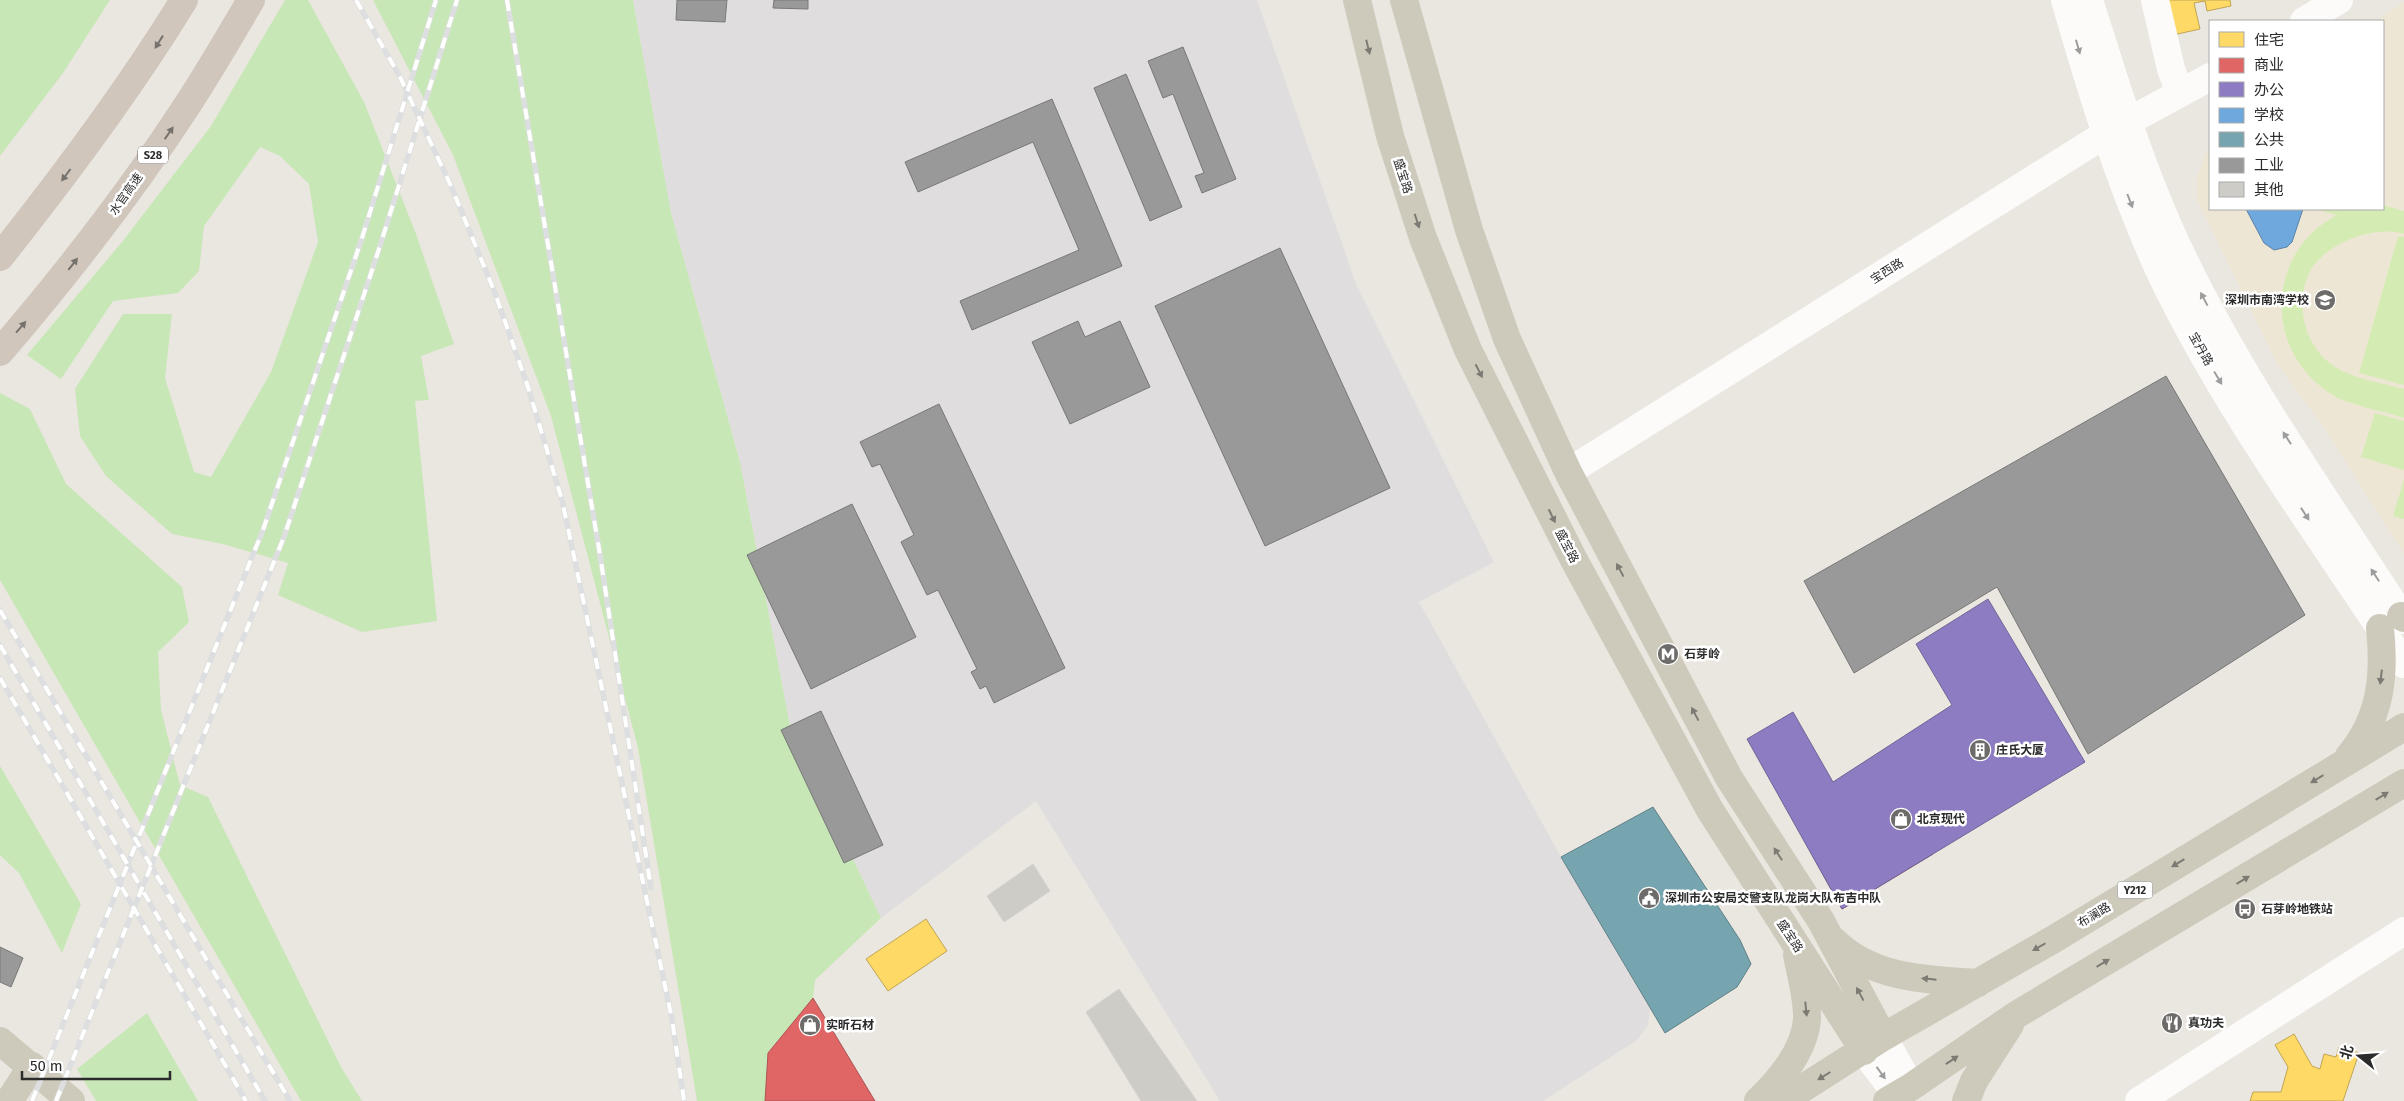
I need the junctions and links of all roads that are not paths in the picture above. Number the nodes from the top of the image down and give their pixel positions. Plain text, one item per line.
1 (184, 0) edge
2 (251, 0) edge
3 (1357, 0) edge
4 (1404, 0) edge
5 (2065, 0) edge
6 (2089, 0) edge
7 (2155, 0) edge
8 (2339, 0) edge
9 (2306, 20) edge
10 (2209, 78) edge
11 (2180, 93) junction
12 (2118, 127) junction
13 (0, 257) edge
14 (0, 352) edge
15 (1568, 472) junction
16 (2397, 621) edge
17 (2404, 664) edge
18 (2404, 727) edge
19 (2342, 764) junction
20 (2404, 783) edge
21 (1821, 921) junction
22 (2404, 931) edge
23 (1795, 944) junction
24 (1978, 983) junction
25 (2016, 1015) junction
26 (0, 1041) edge
27 (1874, 1044) junction
28 (32, 1066) junction
29 (14, 1092) edge
30 (1903, 1097) edge
31 (71, 1101) edge
32 (1758, 1101) edge
33 (1783, 1101) edge
34 (1966, 1101) edge
35 (2139, 1101) edge

1 -> 13 highway
14 -> 2 highway, 水官高速 / S28
3 -> 23 main road, 盛宝路
4 - 15 main road
5 -> 12 street
6 - 12 street
7 - 11 street
8 - 9 street
10 - 11 street, 宝西路
11 - 12 street, 宝西路
12 - 15 street, 宝西路
12 - 16 street
21 -> 15 main road
16 - 17 street
16 -> 19 main road
18 - 19 main road, 布澜路 / Y212
19 -> 24 main road, 布澜路 / Y212
25 -> 20 main road
24 -> 21 main road
27 -> 21 main road
22 - 35 street
23 - 27 main road, 盛宝路
23 -> 32 main road
24 - 27 main road, 布澜路 / Y212
30 -> 25 main road
25 - 34 main road
26 - 28 main road
27 - 30 street
27 -> 33 main road, 布澜路 / Y212
28 - 29 main road
28 - 31 main road

